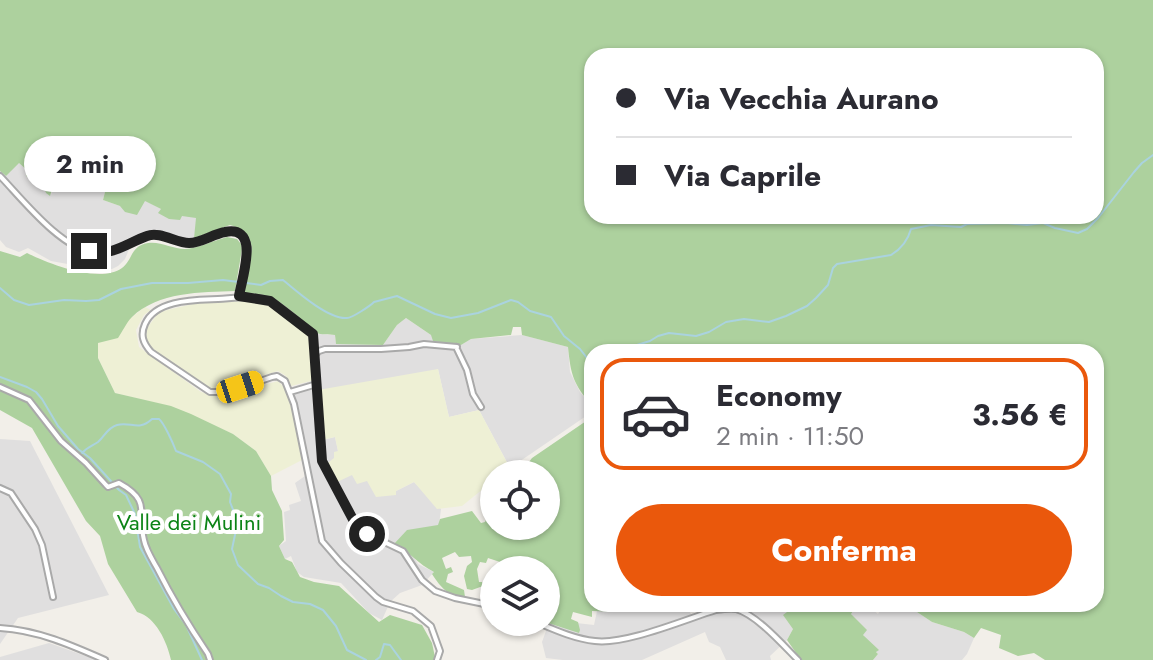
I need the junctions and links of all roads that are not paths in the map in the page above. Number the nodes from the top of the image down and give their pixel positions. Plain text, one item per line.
1 (0, 176) edge
2 (239, 296) junction
3 (315, 355) junction
4 (317, 384) junction
5 (0, 387) edge
6 (290, 392) junction
7 (481, 407) dead end
8 (0, 488) edge
9 (53, 597) dead end
10 (480, 603) edge
11 (709, 612) edge
12 (743, 612) edge
13 (0, 628) edge
14 (560, 631) edge
15 (105, 660) edge
16 (210, 660) edge
17 (437, 660) edge
18 (798, 660) edge

1 - 2 street
2 - 3 street
2 - 6 street
3 - 4 street
3 - 7 street
4 - 6 street
4 - 10 street
5 - 16 street
6 - 17 street
8 - 9 street
11 - 14 street
12 - 18 street
13 - 15 street

